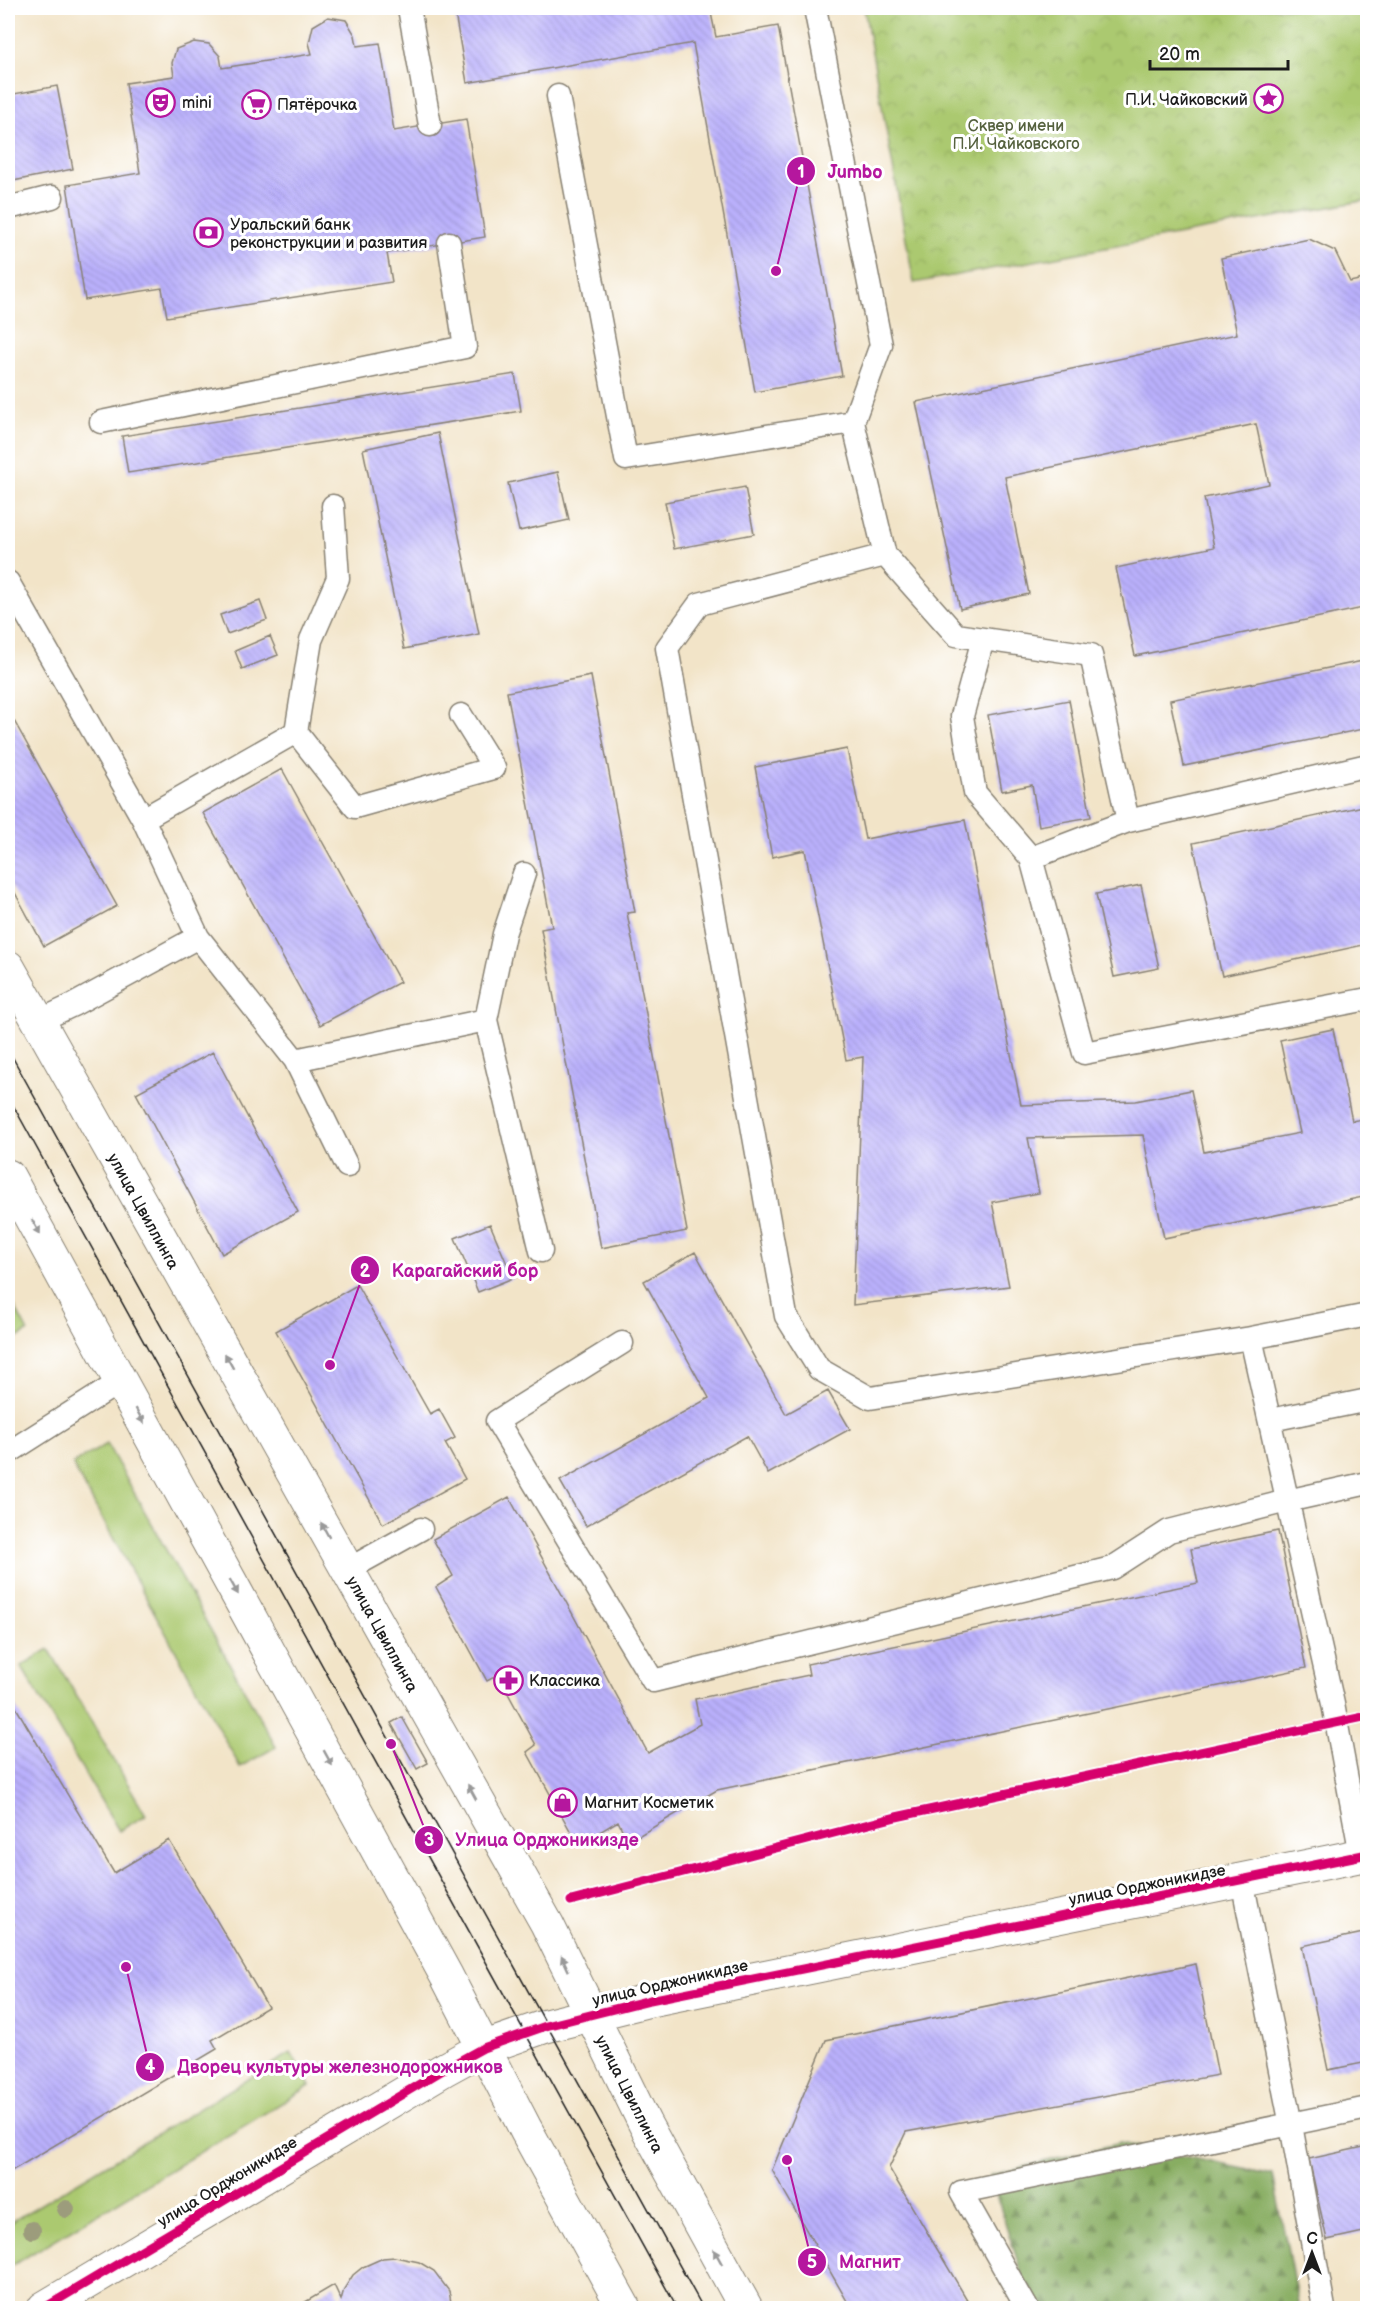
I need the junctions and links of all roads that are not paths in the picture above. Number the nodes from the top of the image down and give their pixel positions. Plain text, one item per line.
1 (409, 8) edge
2 (815, 8) edge
3 (558, 96) dead end
4 (430, 125) dead end
5 (52, 197) dead end
6 (8, 208) edge
7 (448, 243) dead end
8 (101, 422) dead end
9 (853, 422) junction
10 (333, 506) dead end
11 (885, 555) junction
12 (8, 582) edge
13 (983, 639) junction
14 (461, 716) dead end
15 (296, 732) junction
16 (1368, 765) edge
17 (142, 819) junction
18 (1128, 821) junction
19 (1031, 858) junction
20 (524, 874) dead end
21 (198, 937) junction
22 (8, 967) edge
23 (1368, 999) edge
24 (486, 1020) junction
25 (37, 1022) junction
26 (295, 1060) junction
27 (347, 1166) dead end
28 (8, 1176) edge
29 (541, 1251) dead end
30 (1368, 1315) edge
31 (1251, 1338) junction
32 (622, 1343) dead end
33 (121, 1381) junction
34 (1368, 1400) edge
35 (1271, 1420) junction
36 (8, 1453) edge
37 (1368, 1483) edge
38 (1287, 1501) junction
39 (421, 1529) dead end
40 (347, 1570) junction
41 (1364, 1854) edge
42 (1242, 1880) junction
43 (590, 2016) junction
44 (483, 2048) junction
45 (1368, 2108) edge
46 (1290, 2125) junction
47 (44, 2308) edge
48 (624, 2308) edge
49 (746, 2308) edge
50 (1027, 2308) edge
51 (1324, 2308) edge

1 - 4 lane
2 - 9 lane
3 - 9 lane
5 - 6 lane
7 - 8 lane
9 - 11 lane
10 - 15 lane
11 - 13 lane
11 - 31 lane
12 - 17 lane
13 - 18 lane
13 - 19 lane
14 - 15 lane
15 - 17 lane
16 - 18 lane
17 - 21 lane
18 - 19 lane
19 - 23 lane
20 - 24 lane
21 - 25 lane
21 - 26 lane
22 - 25 main road, улица Цвиллинга
24 - 26 lane
24 - 29 lane
40 -> 25 main road, улица Цвиллинга
26 - 27 lane
28 -> 33 main road
30 - 31 lane
31 - 35 lane
32 - 38 lane
33 - 36 lane
33 -> 44 main road
34 - 35 lane
35 - 38 lane
37 - 38 lane
38 - 41 lane
39 - 40 lane
43 -> 40 main road, улица Цвиллинга
41 - 42 main road, улица Орджоникидзе
42 - 43 main road, улица Орджоникидзе
42 - 46 lane
43 - 44 main road, улица Орджоникидзе
49 -> 43 main road, улица Цвиллинга
44 - 47 main road, улица Орджоникидзе
44 - 48 main road
45 - 46 lane
46 - 50 lane
46 - 51 lane

